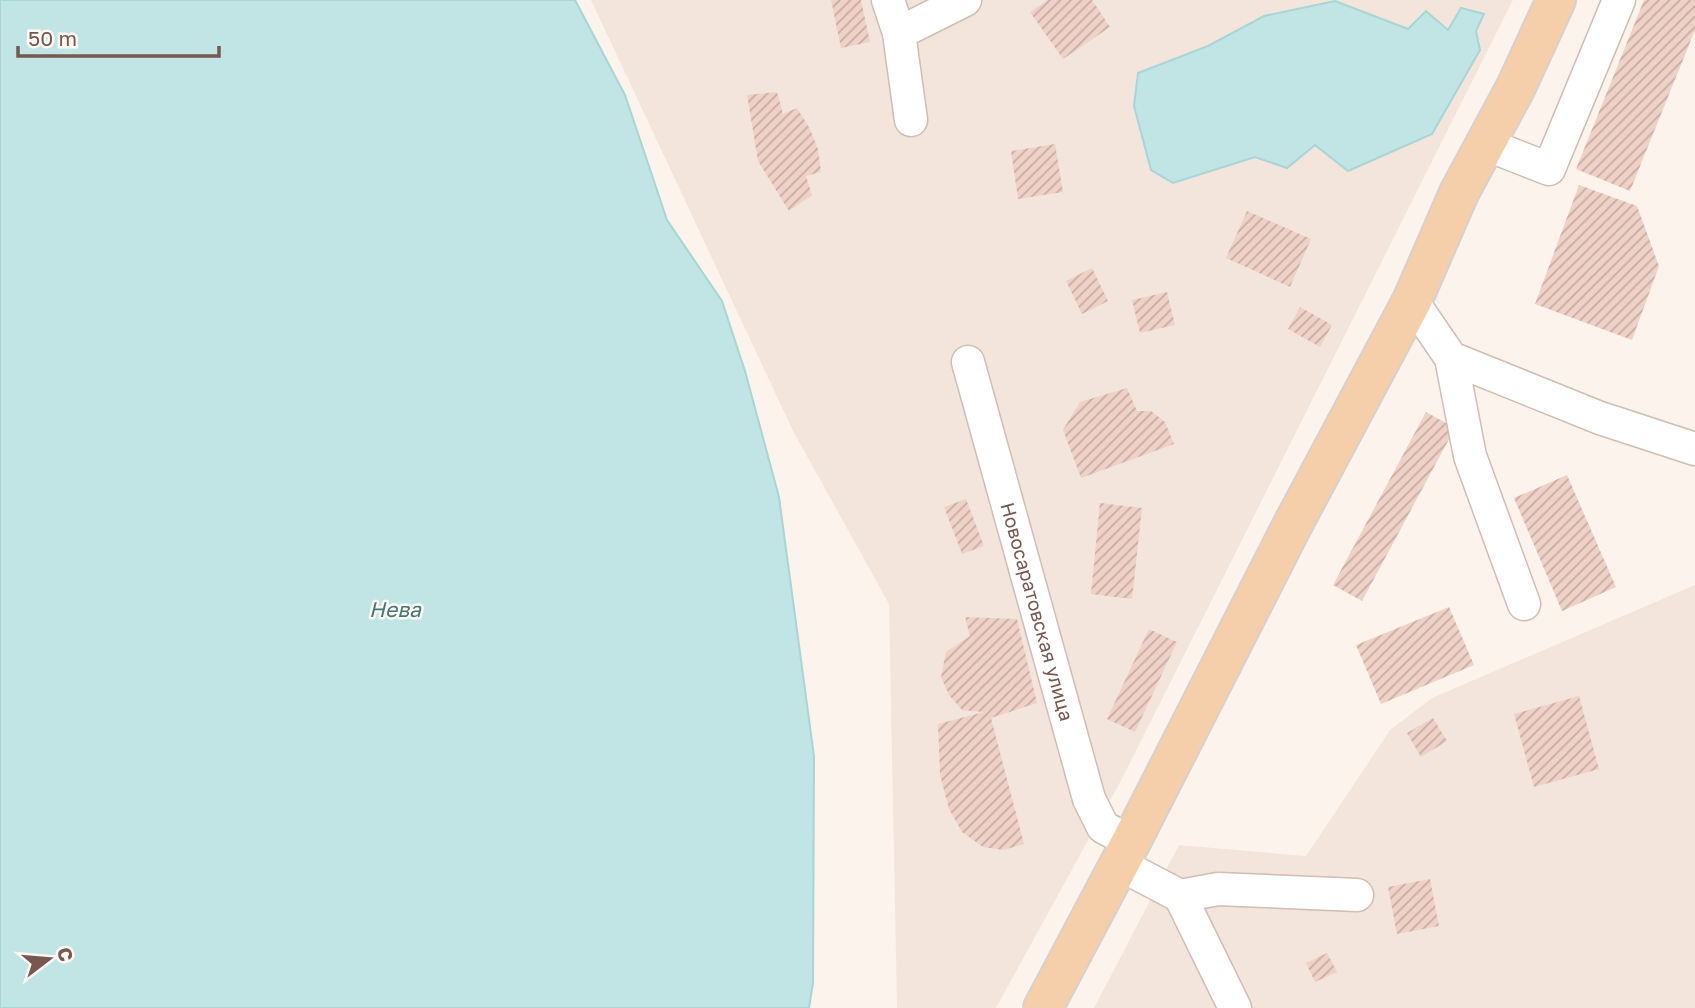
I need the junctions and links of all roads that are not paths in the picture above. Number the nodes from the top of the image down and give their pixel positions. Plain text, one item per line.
1 (888, 0) edge
2 (965, 0) edge
3 (1556, 0) edge
4 (1619, 0) edge
5 (899, 33) junction
6 (911, 120) dead end
7 (1485, 144) junction
8 (1412, 301) junction
9 (1451, 358) junction
10 (968, 362) dead end
11 (1695, 449) edge
12 (1524, 604) dead end
13 (1125, 853) junction
14 (1357, 895) dead end
15 (1180, 896) junction
16 (1043, 1008) edge
17 (1235, 1008) edge

1 - 5 street
2 - 5 street
3 - 7 main road
4 - 7 street
5 - 6 street
7 - 8 main road
8 - 9 street
8 - 13 main road
9 - 11 street
9 - 12 street
10 - 13 street, Новосаратовская улица
13 - 15 street, Новосаратовская улица
13 - 16 main road
14 - 15 street
15 - 17 street

